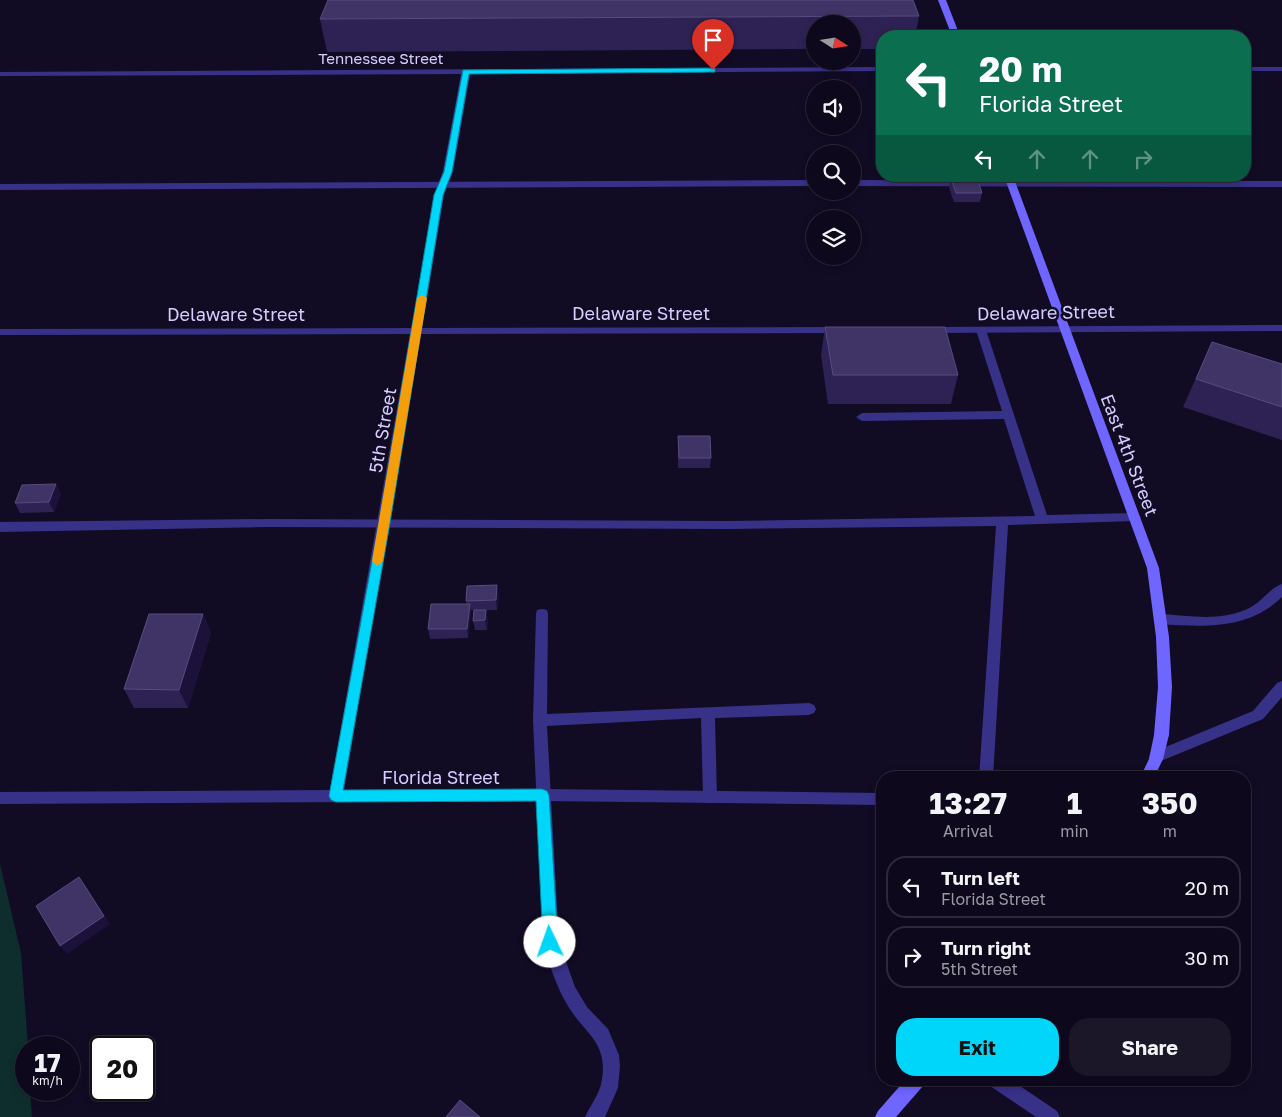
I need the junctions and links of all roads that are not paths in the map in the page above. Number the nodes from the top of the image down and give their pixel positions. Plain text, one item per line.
1 (942, 0) edge
2 (954, 30) edge
3 (876, 69) edge
4 (1251, 69) edge
5 (1282, 69) edge
6 (466, 71) junction
7 (0, 74) edge
8 (904, 182) edge
9 (1010, 182) edge
10 (1146, 182) edge
11 (806, 183) edge
12 (861, 183) edge
13 (1282, 184) edge
14 (0, 186) edge
15 (443, 186) junction
16 (1282, 328) edge
17 (1064, 329) junction
18 (852, 330) edge
19 (921, 330) edge
20 (981, 330) junction
21 (417, 331) junction
22 (0, 332) edge
23 (1008, 415) junction
24 (862, 417) dead end
25 (1135, 517) junction
26 (1042, 520) junction
27 (1002, 521) junction
28 (384, 523) junction
29 (0, 527) edge
30 (1282, 590) edge
31 (542, 614) dead end
32 (1162, 619) junction
33 (1282, 687) edge
34 (810, 709) dead end
35 (708, 712) junction
36 (540, 720) junction
37 (1156, 757) junction
38 (986, 771) edge
39 (1150, 771) edge
40 (542, 795) junction
41 (336, 796) junction
42 (710, 797) junction
43 (0, 798) edge
44 (876, 799) edge
45 (912, 1086) edge
46 (1005, 1086) edge
47 (594, 1117) edge
48 (884, 1117) edge
49 (1051, 1117) edge

1 - 2 main road
3 - 6 street, Tennessee Street
4 - 5 street
6 - 7 street, Tennessee Street
6 - 15 street, 5th Street
8 - 12 street
9 - 17 main road, East 4th Street
10 - 13 street
11 - 15 street
14 - 15 street
15 - 21 street, 5th Street
16 - 17 street, Delaware Street
17 - 20 street, Delaware Street
17 - 25 main road, East 4th Street
18 - 21 street, Delaware Street
19 - 20 street, Delaware Street
20 - 23 street
21 - 22 street, Delaware Street
21 - 28 street, 5th Street
23 - 24 street
23 - 26 street
25 - 26 street
25 - 32 main road, East 4th Street
26 - 27 street
27 - 28 street
27 - 38 street
28 - 29 street
28 - 41 street, 5th Street
30 - 32 street
31 - 36 street
32 - 37 main road, East 4th Street
33 - 37 street
34 - 35 street
35 - 36 street
35 - 42 street
36 - 40 street
37 - 39 main road, East 4th Street
40 - 41 street, Florida Street
40 - 42 street, Florida Street
40 - 47 street
41 - 43 street, Florida Street
42 - 44 street, Florida Street
45 - 48 main road
46 - 49 street

